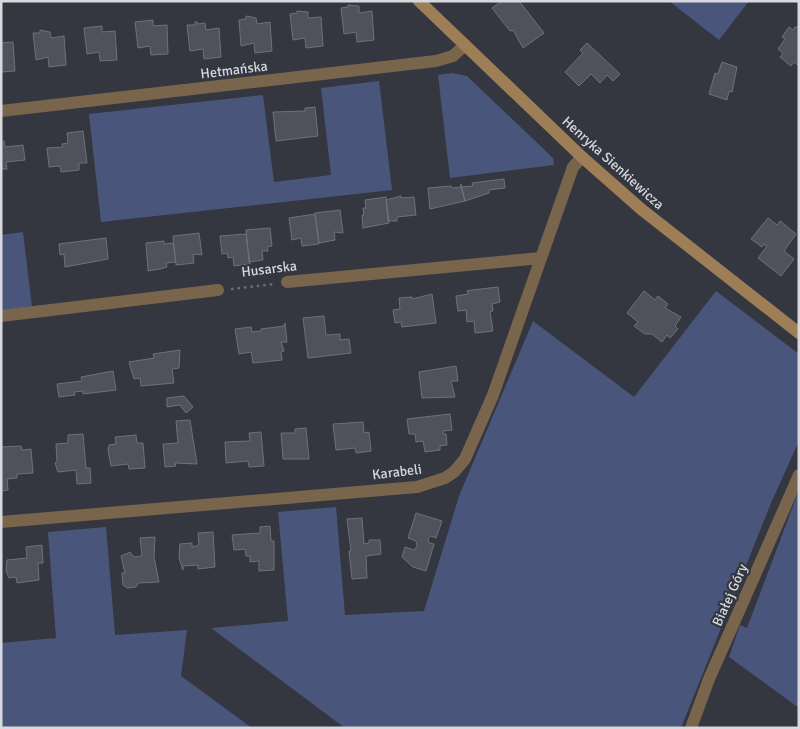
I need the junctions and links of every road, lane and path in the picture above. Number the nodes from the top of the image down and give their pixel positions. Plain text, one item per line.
1 (419, 1) edge
2 (465, 45) junction
3 (1, 112) edge
4 (582, 157) junction
5 (541, 258) junction
6 (287, 282) joint
7 (218, 290) joint
8 (1, 316) edge
9 (799, 333) edge
10 (799, 475) edge
11 (1, 522) edge
12 (691, 728) edge

1 - 2 street, Henryka Sienkiewicza
2 - 3 street, Hetmańska
2 - 4 street, Henryka Sienkiewicza
4 - 5 street, Karabeli
4 - 9 street, Henryka Sienkiewicza
5 - 6 street, Husarska
5 - 11 street, Karabeli
6 - 7 path, Husarska
7 - 8 street
10 - 12 street, Białej Góry

